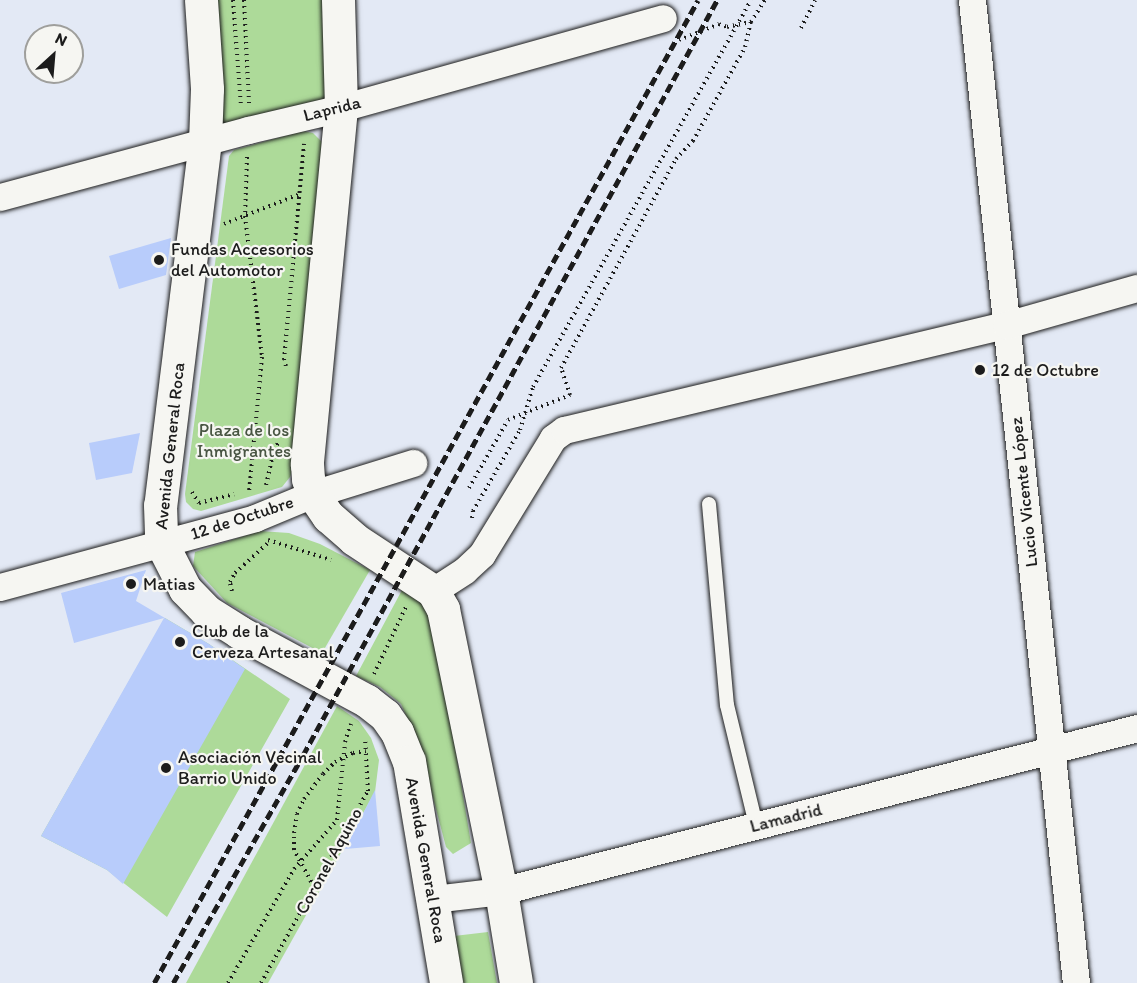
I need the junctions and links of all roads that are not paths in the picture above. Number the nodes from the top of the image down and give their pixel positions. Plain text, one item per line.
1 (201, 0) edge
2 (338, 0) edge
3 (972, 0) edge
4 (663, 18) dead end
5 (341, 108) junction
6 (205, 141) junction
7 (0, 197) edge
8 (1137, 288) edge
9 (1006, 325) junction
10 (413, 463) dead end
11 (313, 494) junction
12 (709, 504) dead end
13 (161, 542) junction
14 (0, 587) edge
15 (427, 587) junction
16 (1137, 729) edge
17 (1052, 750) junction
18 (756, 825) junction
19 (501, 891) junction
20 (433, 899) junction
21 (446, 983) edge
22 (516, 983) edge
23 (1076, 983) edge

1 - 6 main road, Avenida General Roca
2 - 5 main road
3 - 9 street, Lucio Vicente López
4 - 5 street, Laprida
5 - 6 street, Laprida
5 - 11 main road
6 - 7 street, Laprida
6 - 13 main road, Avenida General Roca
8 - 9 street
9 - 15 street
9 - 17 street, Lucio Vicente López
10 - 11 street, 12 de Octubre
11 - 13 street, 12 de Octubre
11 - 15 main road
12 - 18 lane
13 - 14 street, 12 de Octubre
13 - 20 main road, Avenida General Roca
15 - 19 main road
16 - 17 street, Lamadrid
17 - 18 street, Lamadrid
17 - 23 street, Lucio Vicente López
18 - 19 street, Lamadrid
19 - 20 street, Lamadrid
19 - 22 main road
20 - 21 main road, Avenida General Roca

